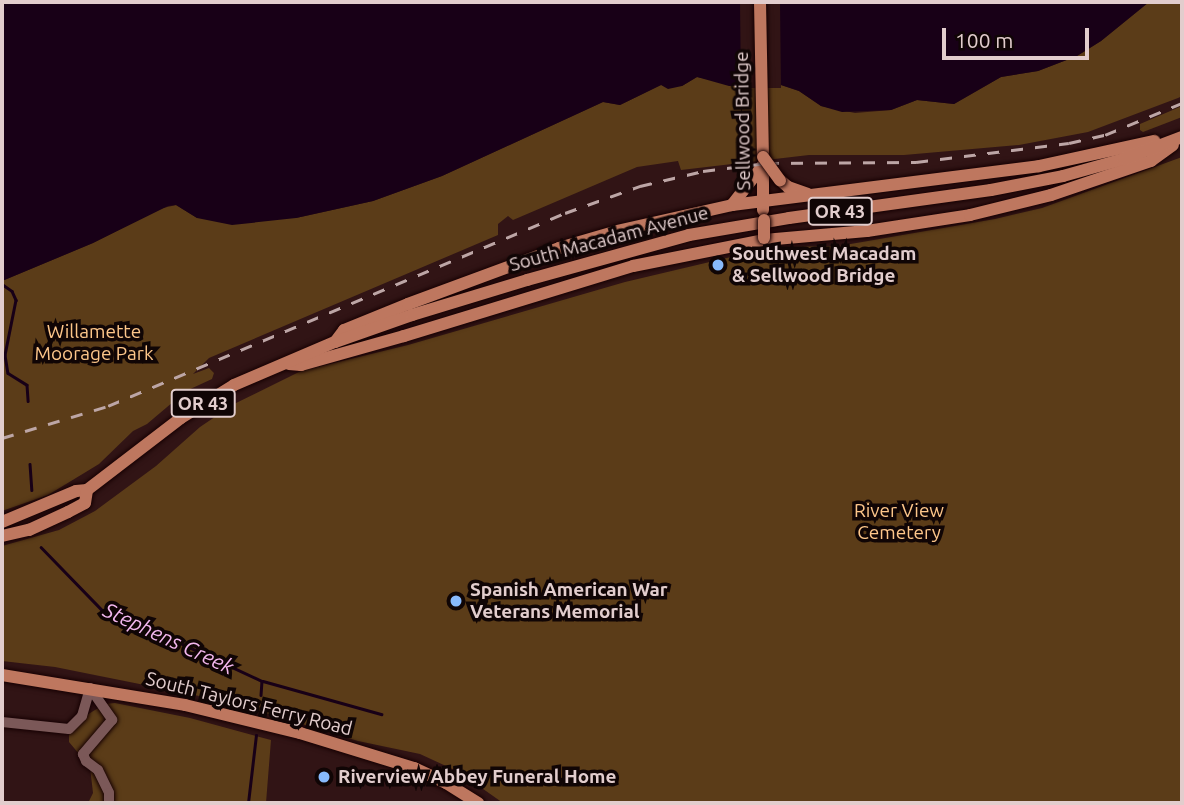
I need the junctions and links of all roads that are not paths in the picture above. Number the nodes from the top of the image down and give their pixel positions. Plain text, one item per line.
1 (760, 2) edge
2 (1182, 137) edge
3 (763, 161) junction
4 (808, 194) junction
5 (763, 203) junction
6 (732, 205) junction
7 (764, 239) junction
8 (335, 342) junction
9 (281, 363) junction
10 (87, 490) junction
11 (3, 524) edge
12 (2, 536) edge
13 (2, 675) edge
14 (90, 688) junction
15 (2, 722) edge
16 (109, 803) edge
17 (478, 803) edge

1 - 3 main road, Sellwood Bridge
2 - 4 main road
2 - 7 main road
2 - 8 main road, South Macadam Avenue / OR 43
3 - 4 main road, bridge
3 - 5 main road, Sellwood Bridge
3 - 6 main road
4 - 5 main road
5 - 6 main road
5 - 7 main road, Sellwood Bridge, bridge
6 - 8 main road
7 - 9 main road
8 - 9 main road, South Macadam Avenue / OR 43
9 - 10 main road, South Macadam Avenue / OR 43
10 - 11 main road, South Macadam Avenue / OR 43
10 - 12 main road, South Macadam Avenue / OR 43
13 - 14 main road, South Taylors Ferry Road
14 - 15 street
14 - 16 street
14 - 17 main road, South Taylors Ferry Road

